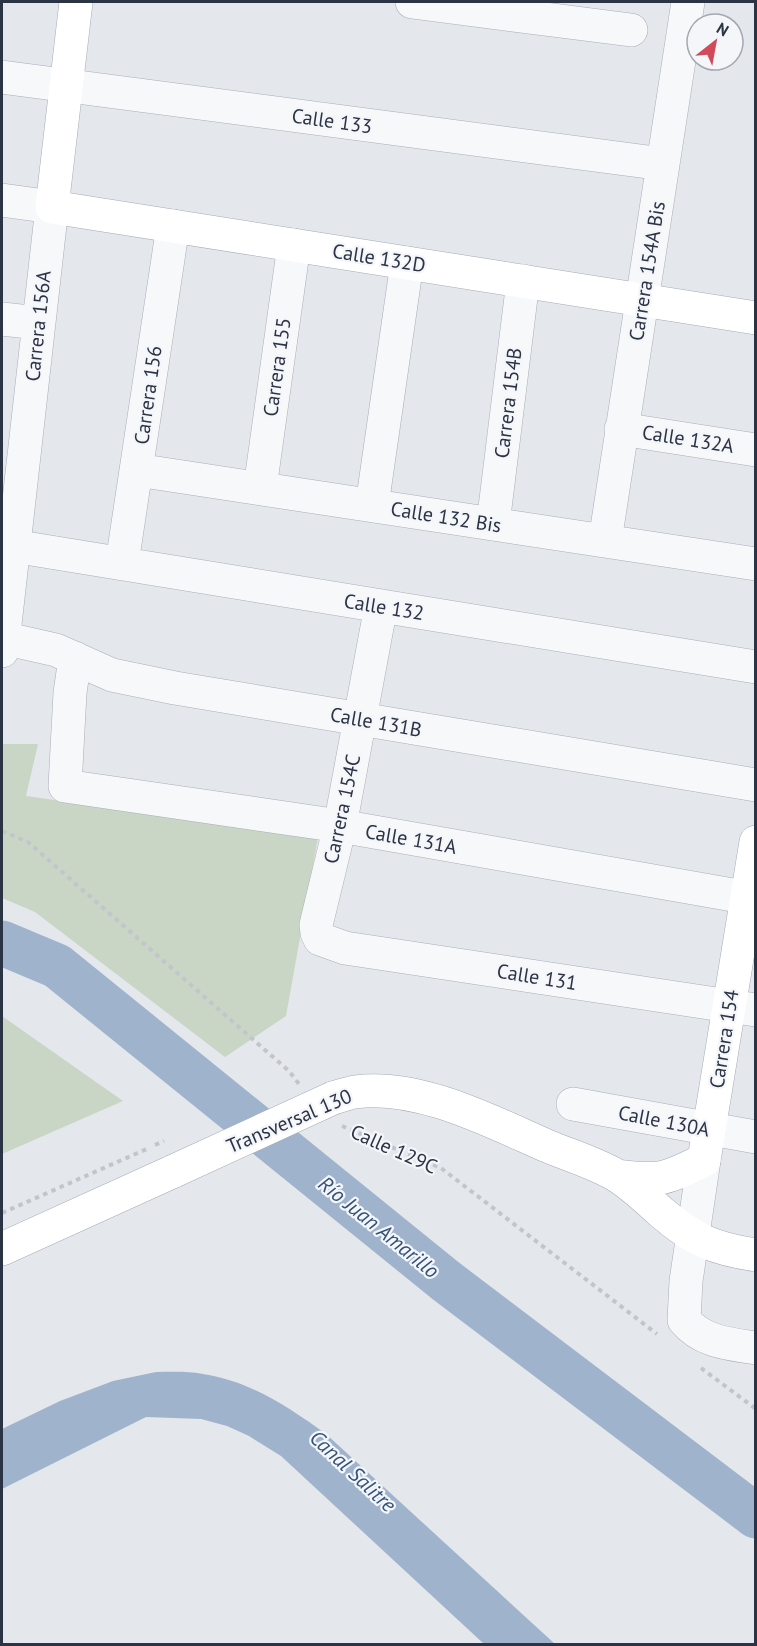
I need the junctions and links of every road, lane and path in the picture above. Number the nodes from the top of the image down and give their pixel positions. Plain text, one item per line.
1 (76, 2) edge
2 (412, 2) edge
3 (688, 2) edge
4 (631, 30) dead end
5 (2, 77) edge
6 (66, 85) junction
7 (663, 165) junction
8 (2, 200) edge
9 (52, 207) junction
10 (173, 226) junction
11 (294, 245) junction
12 (407, 263) junction
13 (523, 281) junction
14 (642, 300) junction
15 (756, 318) edge
16 (2, 319) edge
17 (38, 323) junction
18 (621, 429) junction
19 (756, 450) edge
20 (13, 451) edge
21 (136, 470) junction
22 (260, 488) junction
23 (372, 505) junction
24 (493, 524) junction
25 (605, 541) junction
26 (122, 563) junction
27 (756, 564) edge
28 (8, 565) edge
29 (381, 606) junction
30 (2, 645) edge
31 (75, 658) junction
32 (756, 667) edge
33 (360, 719) junction
34 (756, 785) edge
35 (340, 826) junction
36 (2, 831) edge
37 (756, 842) edge
38 (751, 899) edge
39 (320, 939) joint
40 (742, 1008) edge
41 (303, 1088) dead end
42 (573, 1104) dead end
43 (337, 1112) junction
44 (756, 1137) edge
45 (706, 1145) junction
46 (164, 1158) junction
47 (617, 1176) junction
48 (2, 1213) edge
49 (692, 1235) junction
50 (2, 1249) edge
51 (756, 1255) edge
52 (663, 1338) dead end
53 (756, 1348) edge
54 (700, 1367) dead end
55 (756, 1409) edge

1 - 6 main road, Carrera 156A
2 - 4 street
3 - 7 street, Carrera 154A Bis
5 - 6 street, Calle 133
6 - 7 street, Calle 133
6 - 9 main road, Carrera 156A
7 - 14 street, Carrera 154A Bis
8 - 9 street, Calle 132D
9 - 10 main road, Calle 132D
9 - 17 street, Carrera 156A
10 - 11 main road, Calle 132D
10 - 21 street, Carrera 156
11 - 12 main road, Calle 132D
11 - 22 street, Carrera 155
12 - 13 main road, Calle 132D
12 - 23 street
13 - 14 main road, Calle 132D
13 - 24 street, Carrera 154B
14 - 15 main road, Calle 132D
14 - 18 street, Carrera 154A Bis
16 - 17 street
17 - 20 street, Carrera 156A
18 - 19 street, Calle 132A
18 - 25 street, Carrera 154A Bis
20 - 28 street, Carrera 156A
21 - 22 street, Calle 132 Bis
21 - 26 street, Carrera 156
22 - 23 street, Calle 132 Bis
23 - 24 street, Calle 132 Bis
24 - 25 street, Calle 132 Bis
25 - 27 street, Calle 132 Bis
26 - 28 street, Calle 132
26 - 29 street, Calle 132
28 - 30 street, Carrera 156A
29 - 32 street, Calle 132
29 - 33 street, Carrera 154C
30 - 31 street, Calle 131B
31 - 33 street, Calle 131B
31 - 35 street, Calle 131A
33 - 34 street, Calle 131B
33 - 35 street, Carrera 154C
35 - 38 street, Calle 131A
35 - 39 street, Carrera 154C
36 - 41 path
37 - 38 main road, Carrera 154
38 - 40 main road, Carrera 154
39 - 40 street, Calle 131
40 - 45 main road, Carrera 154
42 - 45 street, Calle 130A
43 - 46 main road, Transversal 130, bridge
43 - 47 main road, Transversal 130
43 - 52 path, Calle 129C
44 - 45 street, Calle 130A
45 - 47 main road, Transversal 130
45 - 49 street, Carrera 154
46 - 48 path
46 - 50 main road, Transversal 130
47 - 49 main road, Transversal 130
49 - 51 main road, Transversal 130
49 - 53 street, Carrera 154
54 - 55 path

